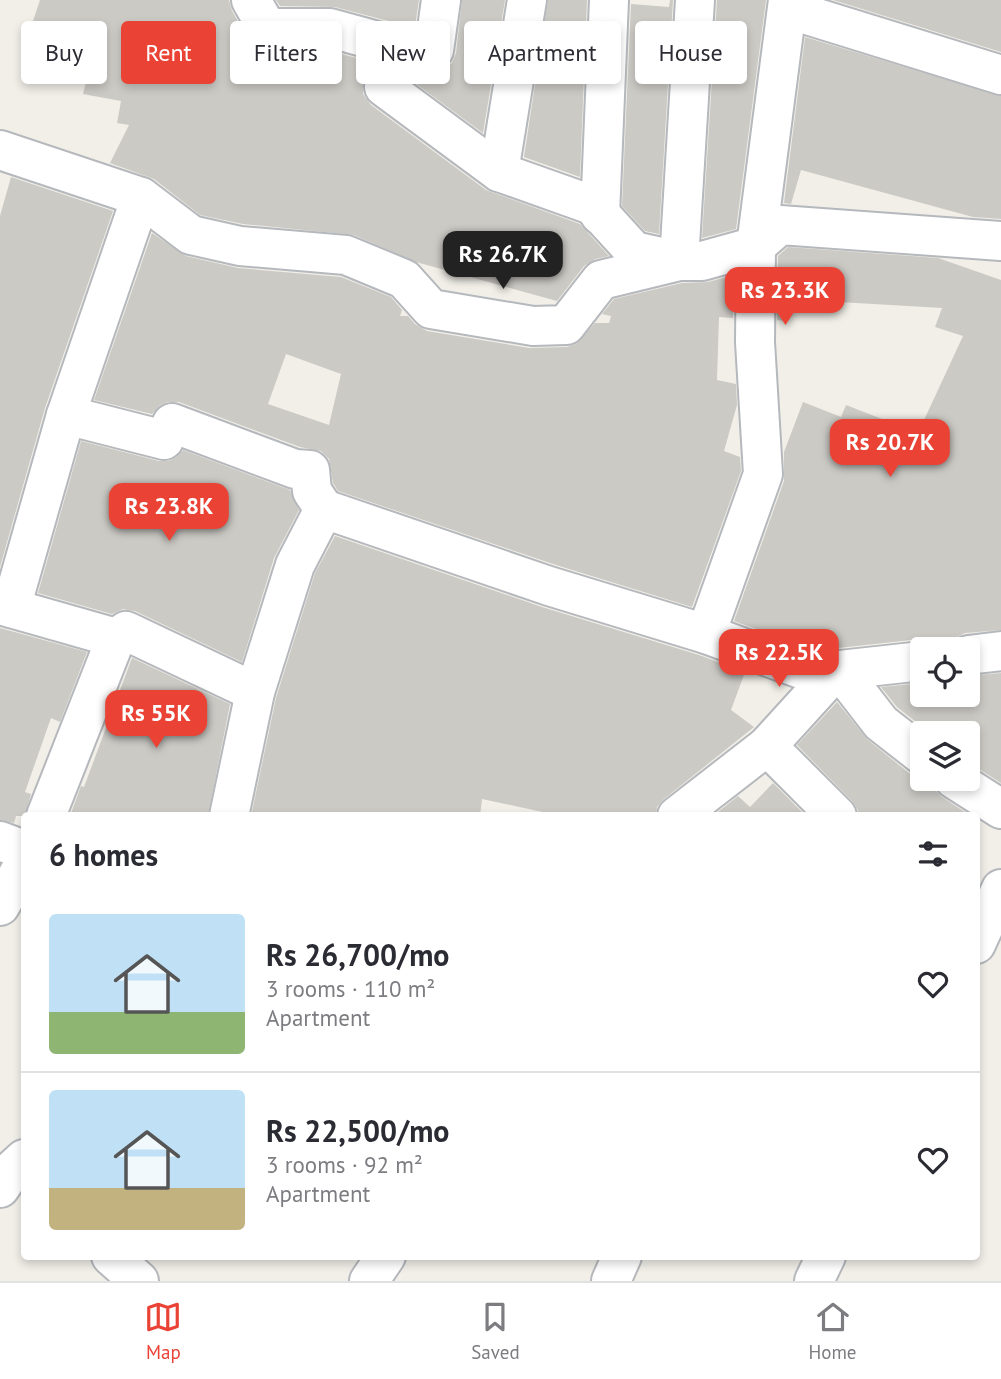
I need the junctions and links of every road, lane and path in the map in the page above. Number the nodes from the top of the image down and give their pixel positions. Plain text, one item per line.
1 (251, 0) edge
2 (441, 0) edge
3 (527, 0) edge
4 (609, 0) edge
5 (695, 0) edge
6 (788, 5) edge
7 (438, 21) edge
8 (356, 35) edge
9 (1001, 75) edge
10 (384, 84) edge
11 (0, 150) edge
12 (499, 172) junction
13 (141, 197) junction
14 (600, 215) junction
15 (1001, 240) edge
16 (756, 246) junction
17 (679, 261) junction
18 (66, 415) junction
19 (324, 509) junction
20 (5, 606) edge
21 (706, 634) junction
22 (116, 638) junction
23 (1001, 651) edge
24 (980, 654) edge
25 (910, 663) edge
26 (834, 675) junction
27 (256, 692) junction
28 (767, 746) junction
29 (910, 746) edge
30 (973, 791) edge
31 (1001, 809) edge
32 (48, 812) edge
33 (230, 812) edge
34 (682, 812) edge
35 (833, 812) edge
36 (0, 841) edge
37 (21, 849) edge
38 (21, 869) edge
39 (1001, 889) edge
40 (0, 906) edge
41 (980, 936) edge
42 (115, 1260) edge
43 (383, 1260) edge
44 (620, 1260) edge
45 (139, 1281) edge
46 (369, 1281) edge
47 (611, 1281) edge

1 - 8 street
2 - 7 street
3 - 12 street
4 - 14 street
5 - 17 street
6 - 9 street
6 - 16 street
10 - 12 street
11 - 13 street
12 - 14 street
13 - 17 street
13 - 18 street
14 - 17 street
15 - 16 street
16 - 17 street
16 - 21 street
18 - 19 street
18 - 20 street
19 - 21 street
19 - 27 street
20 - 22 street
21 - 26 street
22 - 27 street
22 - 32 street
23 - 24 street
25 - 26 street
26 - 28 street
26 - 29 street
27 - 33 street
28 - 34 street
28 - 35 street
30 - 31 street
36 - 37 street
38 - 40 street
39 - 41 street
42 - 45 street
43 - 46 street
44 - 47 street

